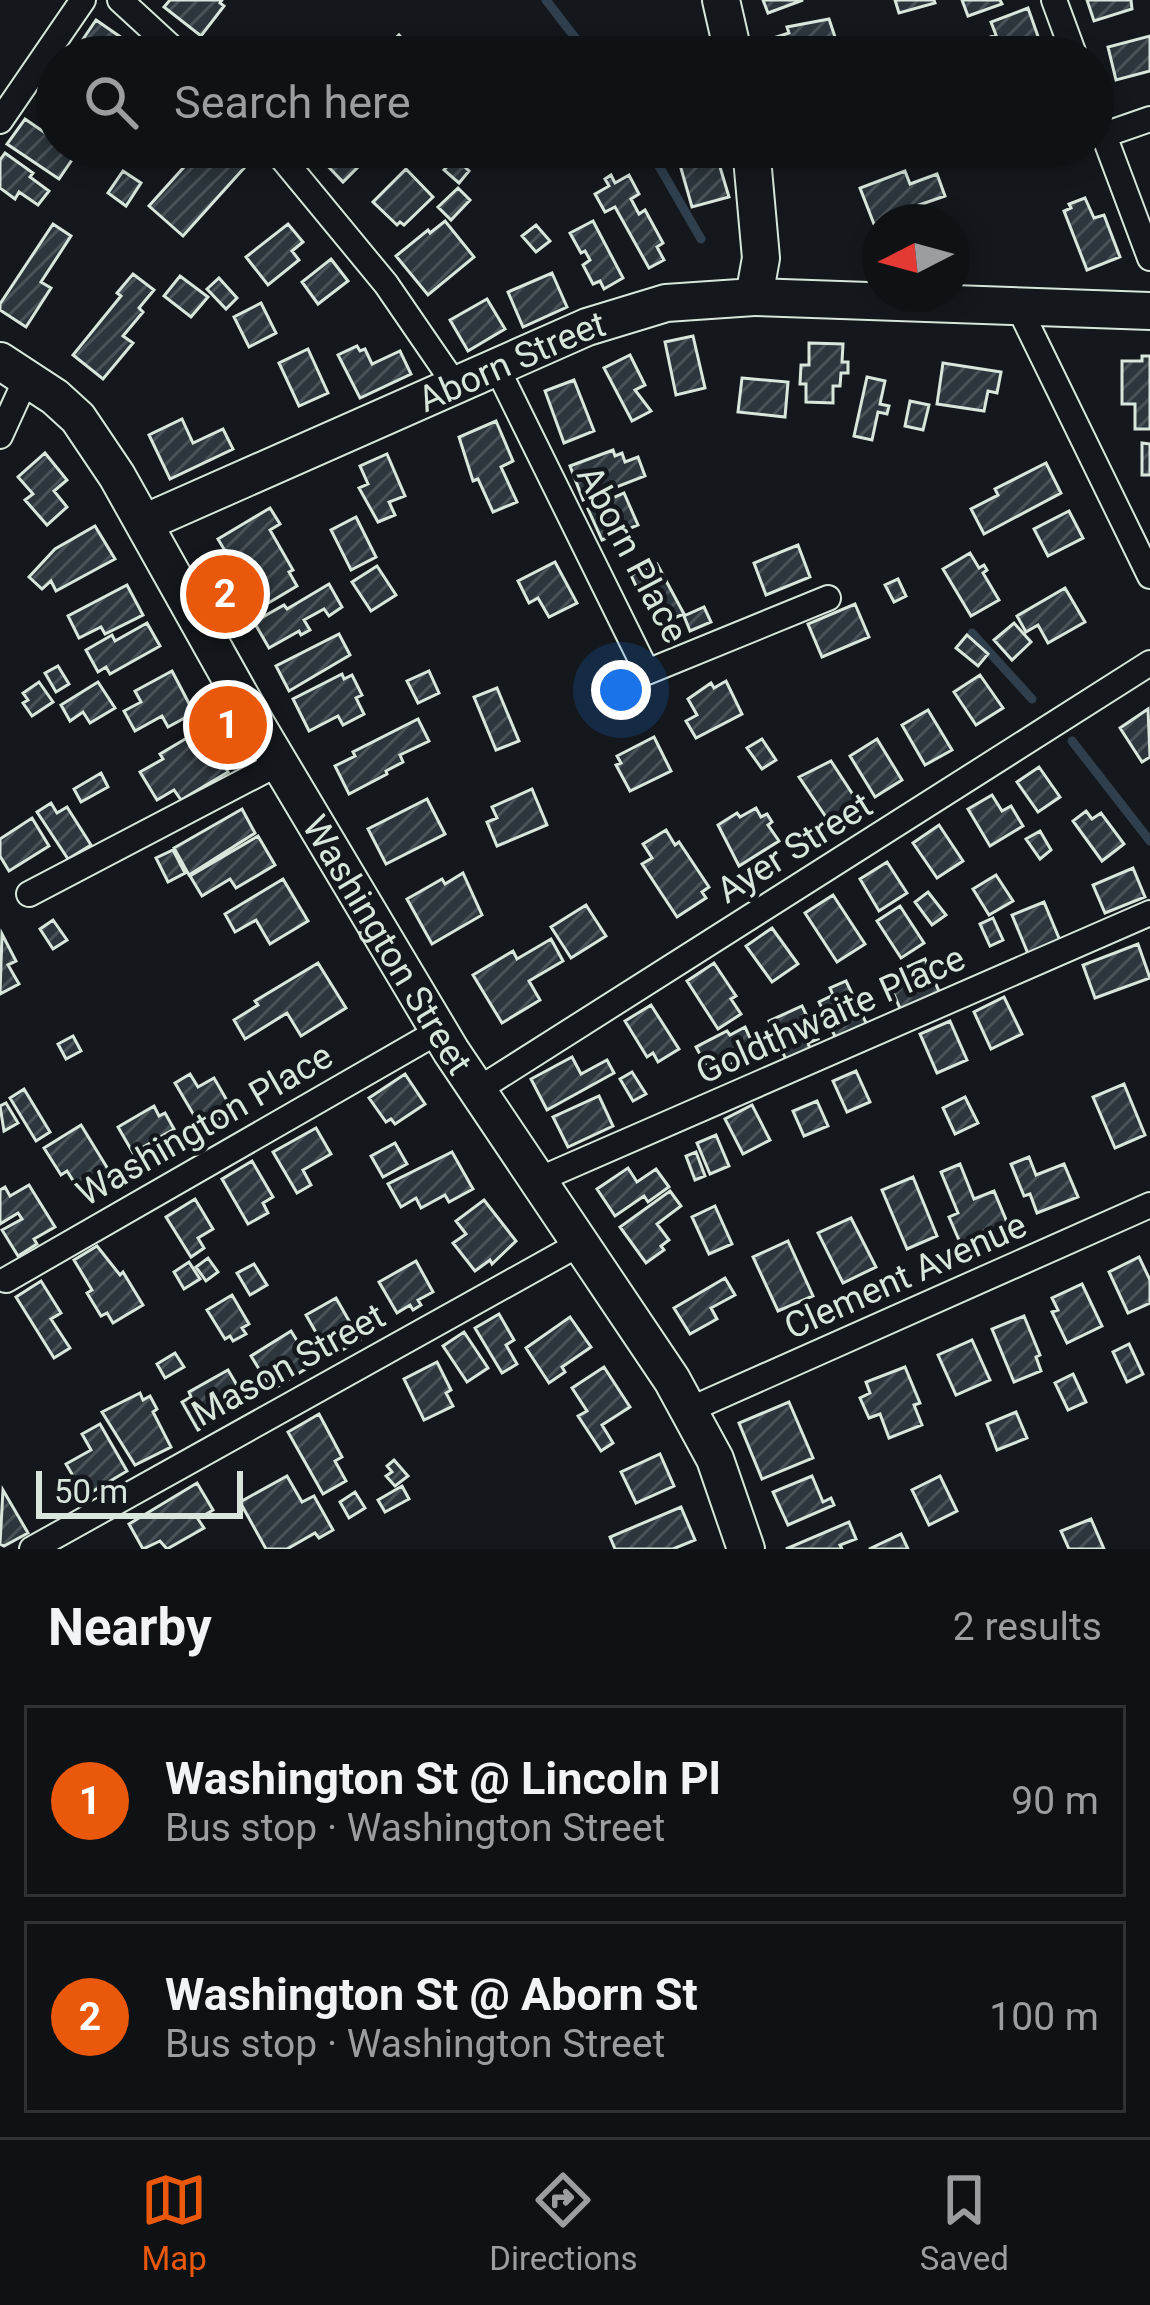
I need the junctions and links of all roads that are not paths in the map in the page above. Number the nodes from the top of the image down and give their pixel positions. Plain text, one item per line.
1 (83, 0) edge
2 (120, 0) edge
3 (721, 0) edge
4 (1054, 0) edge
5 (58, 36) edge
6 (159, 36) edge
7 (729, 36) edge
8 (1067, 36) edge
9 (36, 69) edge
10 (1150, 119) edge
11 (0, 121) edge
12 (1114, 132) edge
13 (1114, 162) edge
14 (290, 168) edge
15 (754, 168) edge
16 (1150, 258) edge
17 (754, 297) junction
18 (1019, 308) junction
19 (1150, 311) edge
20 (496, 368) junction
21 (14, 369) edge
22 (456, 386) junction
23 (0, 436) edge
24 (144, 523) junction
25 (1150, 576) edge
26 (828, 598) dead end
27 (1150, 663) edge
28 (279, 763) junction
29 (29, 895) dead end
30 (1150, 913) edge
31 (439, 1031) junction
32 (476, 1091) junction
33 (538, 1180) junction
34 (1150, 1205) edge
35 (580, 1243) junction
36 (6, 1280) dead end
37 (689, 1410) junction
38 (32, 1549) edge
39 (746, 1549) edge

1 - 5 street
2 - 6 street
3 - 7 main road
4 - 8 street
9 - 11 street
10 - 12 street
13 - 16 street
14 - 22 street
15 - 17 main road
17 - 18 main road, Aborn Street
17 - 20 main road, Aborn Street
18 - 19 main road, Aborn Street
18 - 25 street
20 - 22 main road, Aborn Street
20 - 26 street, Aborn Place
21 - 23 street
21 - 24 main road, Washington Street
22 - 24 main road, Aborn Street
24 - 28 main road, Washington Street
27 - 32 street, Ayer Street
28 - 29 street
28 - 31 main road, Washington Street
30 - 33 street, Goldthwaite Place
31 - 32 main road, Washington Street
31 - 36 street, Washington Place
32 - 33 main road, Washington Street
33 - 35 main road, Washington Street
34 - 37 street, Clement Avenue
35 - 37 main road, Washington Street
35 - 38 street, Mason Street
37 - 39 main road, Washington Street

